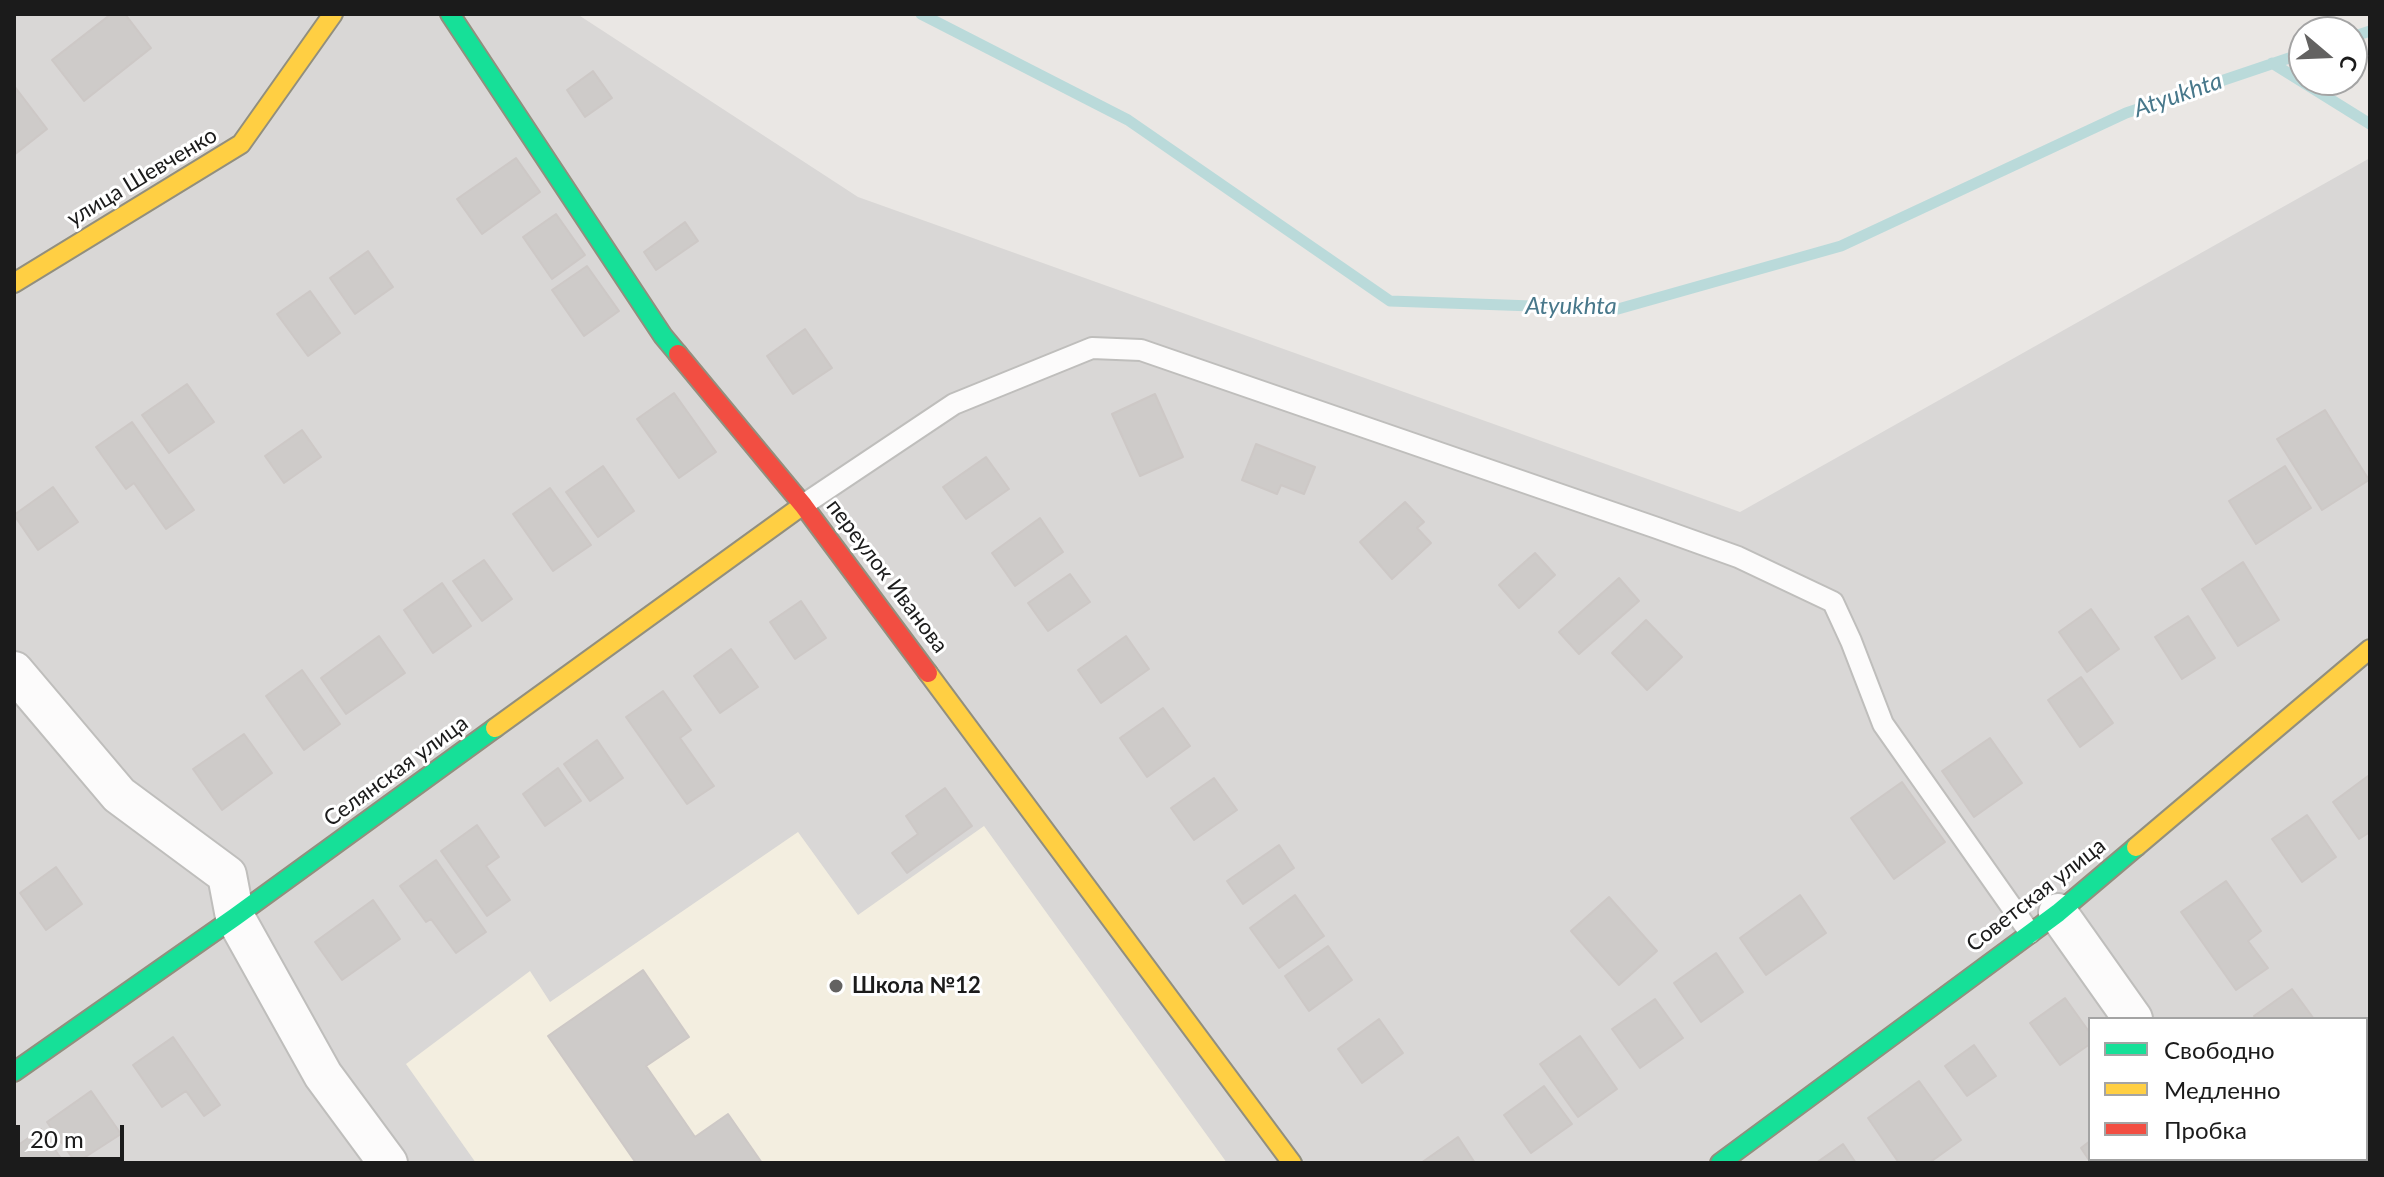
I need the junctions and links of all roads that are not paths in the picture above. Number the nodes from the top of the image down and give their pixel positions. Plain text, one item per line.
1 (333, 14) edge
2 (450, 14) edge
3 (14, 283) edge
4 (803, 505) junction
5 (2370, 649) edge
6 (14, 671) edge
7 (235, 917) junction
8 (2044, 923) junction
9 (2131, 1017) edge
10 (14, 1072) edge
11 (388, 1163) edge
12 (1292, 1163) edge
13 (1720, 1163) edge

1 - 3 street, улица Шевченко
2 - 4 street, переулок Иванова
4 - 7 street, Селянская улица
4 - 8 lane
4 - 12 street, переулок Иванова
5 - 8 street, Советская улица
6 - 7 street
7 - 10 street, Селянская улица
7 - 11 street
8 - 9 street
8 - 13 street, Советская улица

